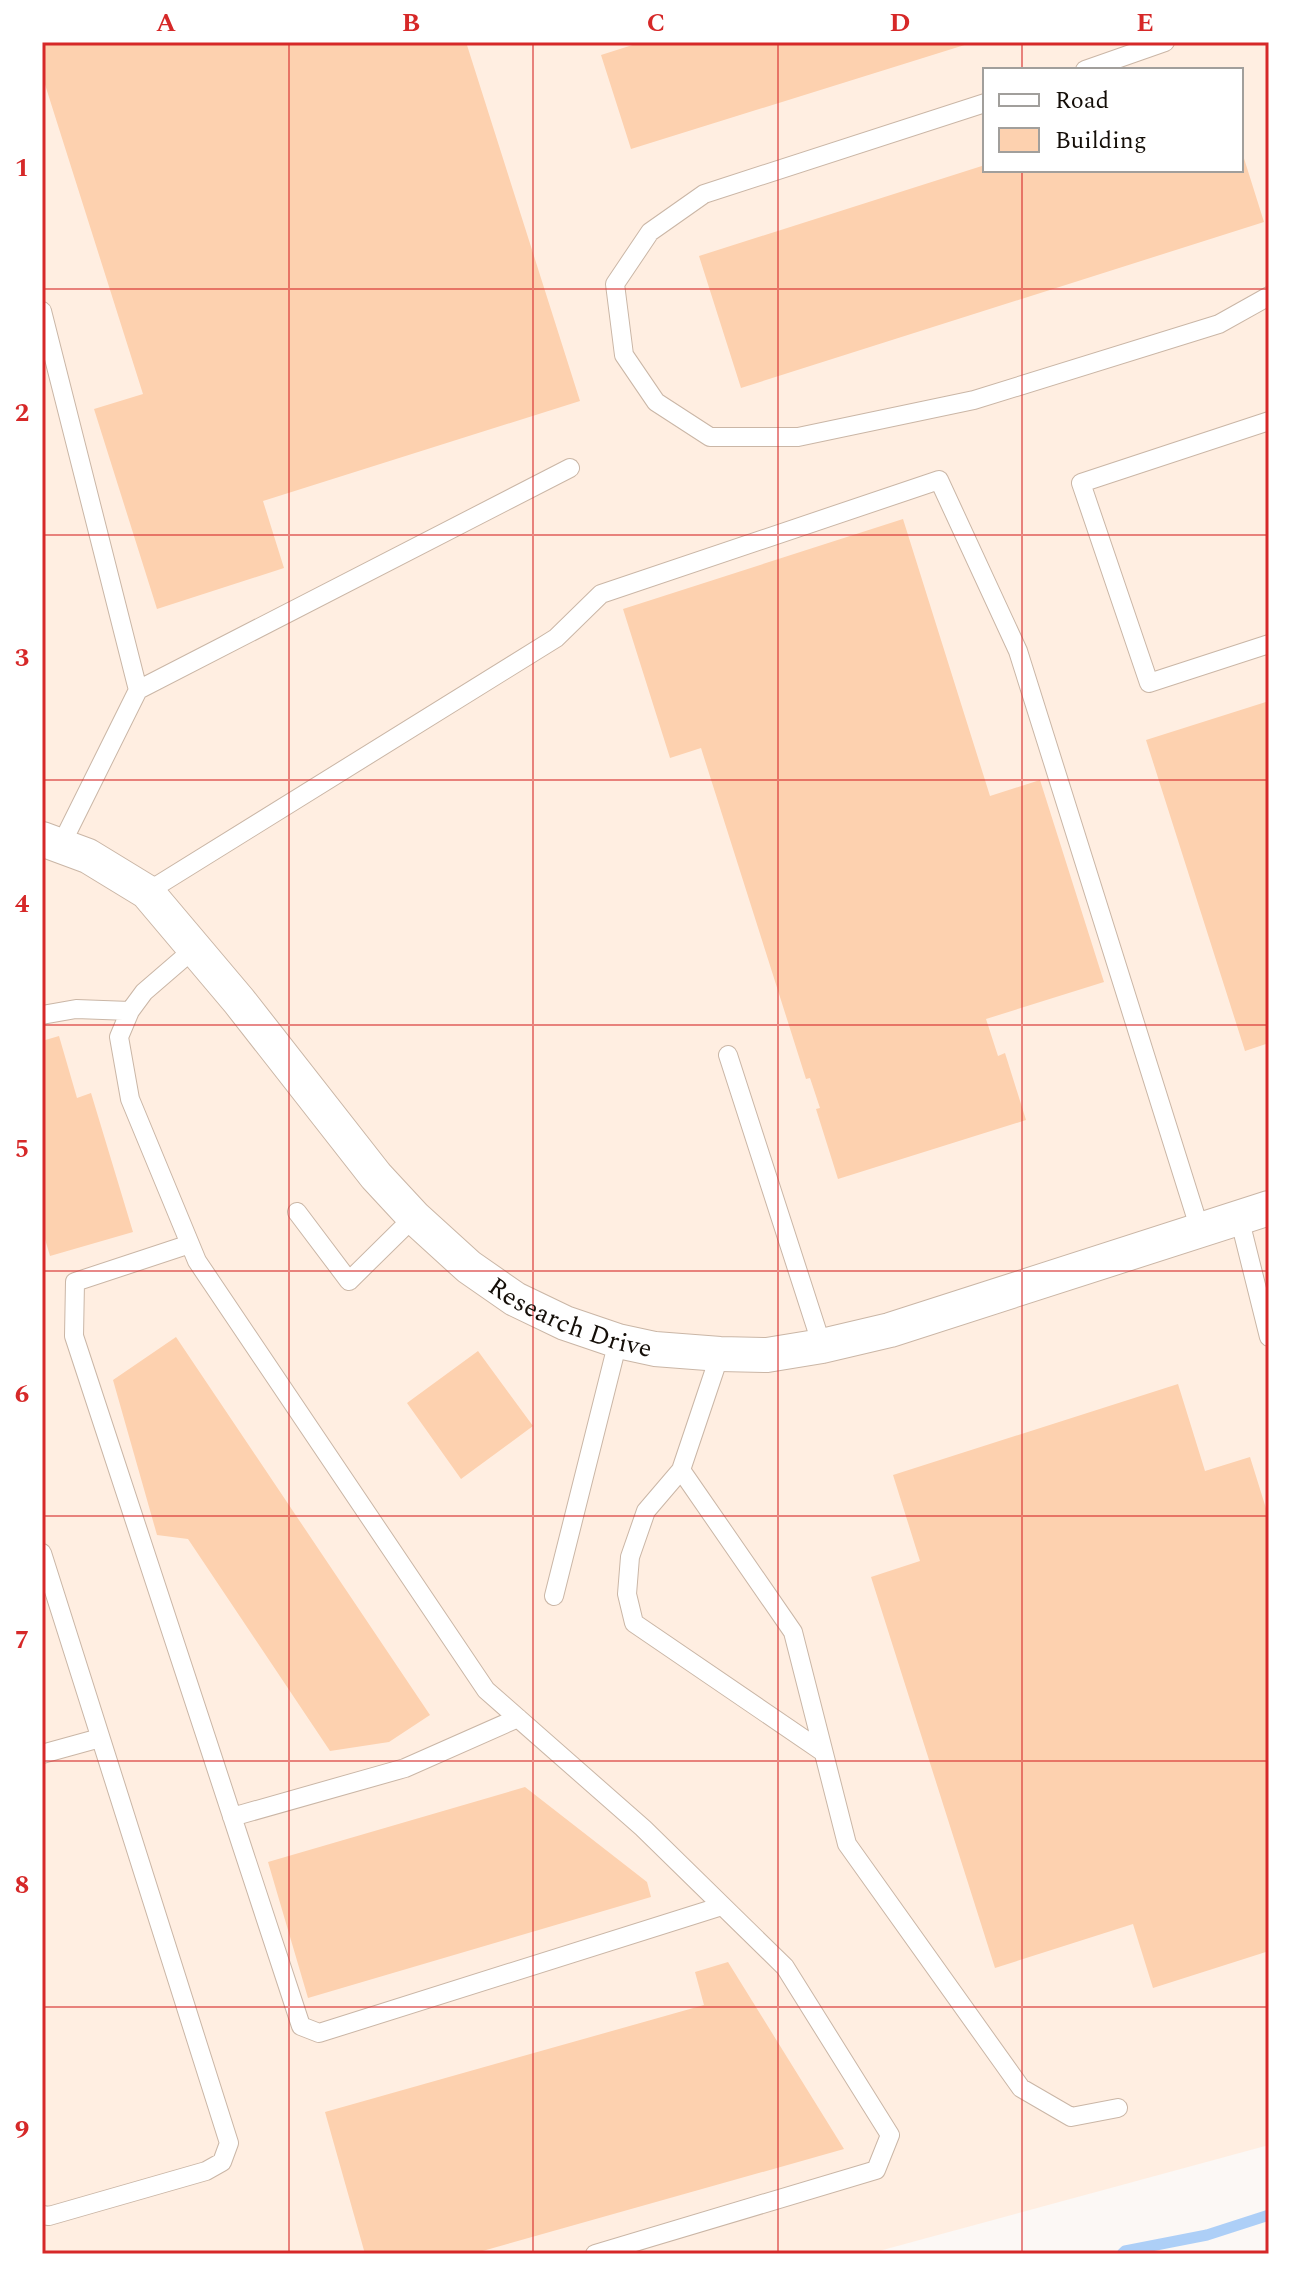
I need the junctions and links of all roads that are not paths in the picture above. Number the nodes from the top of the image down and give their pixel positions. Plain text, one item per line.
1 (1165, 42) edge
2 (1091, 68) edge
3 (983, 104) edge
4 (1269, 296) edge
5 (42, 311) edge
6 (1269, 421) edge
7 (570, 468) dead end
8 (1269, 644) edge
9 (138, 690) junction
10 (52, 842) edge
11 (147, 892) junction
12 (195, 948) junction
13 (130, 1011) junction
14 (42, 1015) edge
15 (728, 1055) dead end
16 (297, 1212) dead end
17 (1254, 1213) edge
18 (414, 1217) junction
19 (1200, 1230) junction
20 (190, 1244) junction
21 (1269, 1337) edge
22 (618, 1341) junction
23 (822, 1346) junction
24 (720, 1354) junction
25 (681, 1470) junction
26 (42, 1553) edge
27 (45, 1574) edge
28 (554, 1596) dead end
29 (518, 1718) junction
30 (100, 1738) junction
31 (823, 1752) junction
32 (42, 1754) edge
33 (232, 1817) junction
34 (722, 1906) junction
35 (1118, 2108) dead end
36 (42, 2215) edge
37 (595, 2254) edge

1 - 2 lane
3 - 4 lane
5 - 9 lane
6 - 8 lane
7 - 9 lane
9 - 10 lane
10 - 11 street, Research Drive
11 - 12 street, Research Drive
11 - 19 lane
12 - 13 lane
12 - 18 street, Research Drive
13 - 14 lane
13 - 20 lane
15 - 23 lane
16 - 18 lane
17 - 19 street, Research Drive
17 - 21 lane
18 - 22 street, Research Drive
19 - 23 street, Research Drive
20 - 29 lane
20 - 33 lane
22 - 24 street, Research Drive
22 - 28 lane
23 - 24 street, Research Drive
24 - 25 lane
25 - 31 lane
25 - 31 lane
26 - 27 lane
27 - 30 lane
29 - 33 lane
29 - 34 lane
30 - 32 lane
30 - 36 lane
31 - 35 lane
33 - 34 lane
34 - 37 lane

